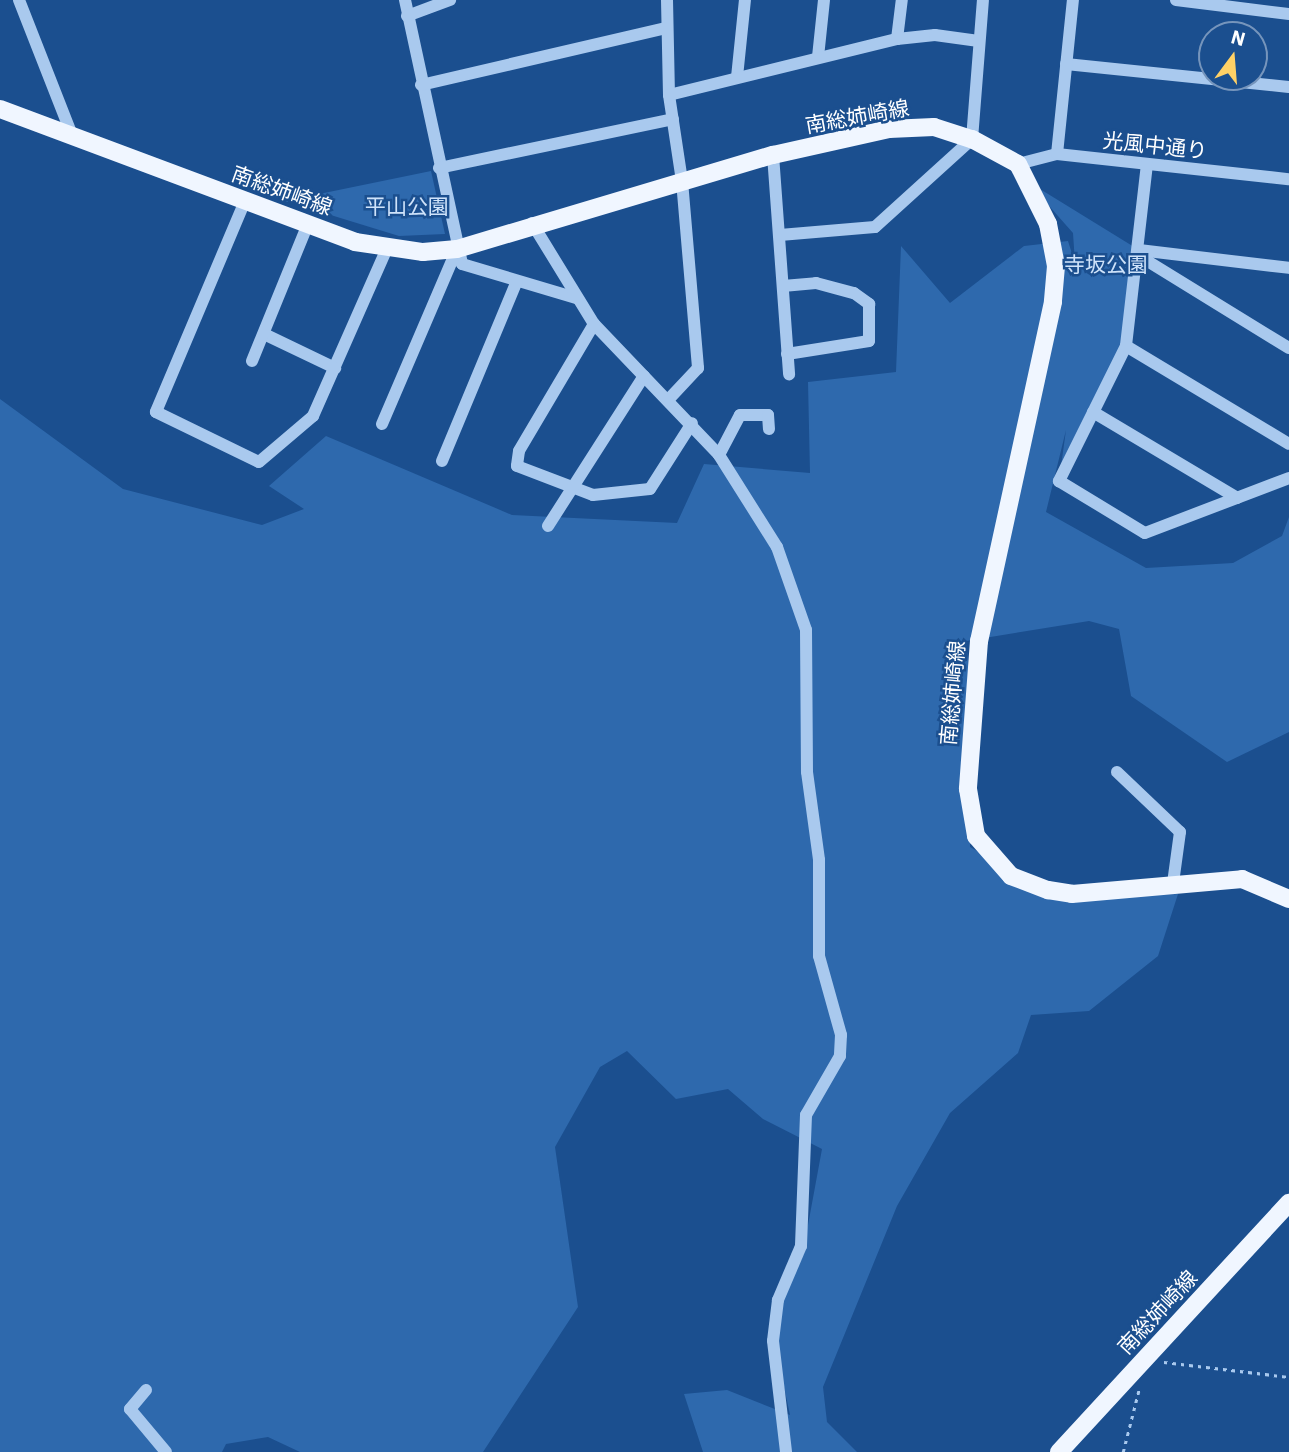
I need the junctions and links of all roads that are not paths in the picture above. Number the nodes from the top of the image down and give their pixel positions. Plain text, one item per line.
1 (19, 0) edge
2 (405, 0) edge
3 (450, 0) edge
4 (667, 0) edge
5 (745, 0) edge
6 (824, 0) edge
7 (902, 0) edge
8 (983, 0) edge
9 (1073, 0) edge
10 (1176, 0) edge
11 (1289, 14) edge
12 (407, 16) junction
13 (665, 28) junction
14 (897, 39) junction
15 (979, 41) junction
16 (818, 57) junction
17 (1066, 64) junction
18 (737, 78) junction
19 (421, 85) junction
20 (1289, 87) edge
21 (669, 95) junction
22 (0, 109) edge
23 (673, 119) junction
24 (72, 135) junction
25 (972, 139) junction
26 (1057, 154) junction
27 (773, 155) junction
28 (1017, 164) junction
29 (1147, 164) junction
30 (439, 169) junction
31 (1289, 179) edge
32 (682, 181) junction
33 (245, 201) junction
34 (532, 223) junction
35 (308, 224) junction
36 (780, 235) junction
37 (387, 248) junction
38 (457, 249) junction
39 (1139, 250) junction
40 (1289, 268) edge
41 (517, 281) junction
42 (783, 286) junction
43 (576, 298) junction
44 (594, 324) junction
45 (264, 334) junction
46 (1126, 346) junction
47 (1289, 348) edge
48 (788, 354) junction
49 (252, 361) dead end
50 (335, 368) junction
51 (789, 374) dead end
52 (645, 376) junction
53 (669, 400) junction
54 (1093, 412) junction
55 (692, 422) junction
56 (382, 425) dead end
57 (769, 429) dead end
58 (1289, 444) edge
59 (719, 455) junction
60 (442, 461) dead end
61 (1289, 478) edge
62 (571, 488) junction
63 (1237, 498) junction
64 (548, 526) dead end
65 (1117, 772) dead end
66 (1173, 883) junction
67 (1289, 899) edge
68 (1289, 1203) edge
69 (146, 1390) dead end
70 (166, 1452) edge
71 (786, 1452) edge
72 (1059, 1452) edge

1 - 24 street
2 - 12 street
3 - 12 street
4 - 13 street
5 - 18 street
6 - 16 street
7 - 14 street
8 - 15 street
9 - 17 street
10 - 11 street
12 - 19 street
13 - 19 street
13 - 21 street
14 - 15 street
14 - 16 street
15 - 25 street
16 - 18 street
17 - 20 street
17 - 26 street
18 - 21 street
19 - 30 street
21 - 23 street
22 - 24 main road, 南総姉崎線
23 - 30 street
23 - 32 street
24 - 33 main road, 南総姉崎線
25 - 27 main road, 南総姉崎線
25 - 28 main road, 南総姉崎線
25 - 36 street
26 - 28 street, 光風中通り
26 - 29 street, 光風中通り
27 - 32 main road, 南総姉崎線
27 - 36 street
28 - 66 main road, 南総姉崎線
29 - 31 street, 光風中通り
29 - 39 street
30 - 38 street
32 - 34 main road, 南総姉崎線
32 - 53 street
33 - 35 main road, 南総姉崎線
33 - 50 street
34 - 38 main road, 南総姉崎線
34 - 43 street
35 - 37 main road, 南総姉崎線
35 - 45 street
36 - 42 street
37 - 38 main road, 南総姉崎線
37 - 50 street
38 - 41 street
38 - 56 street
39 - 40 street
39 - 46 street
39 - 47 street
41 - 43 street
41 - 60 street
42 - 48 street
42 - 48 street
43 - 44 street
44 - 52 street
44 - 62 street
45 - 49 street
45 - 50 street
46 - 54 street
46 - 58 street
48 - 51 street
52 - 53 street
52 - 62 street
53 - 55 street
54 - 63 street
54 - 63 street
55 - 59 street
55 - 62 street
57 - 59 street
59 - 71 street
61 - 63 street
62 - 64 street
65 - 66 street
66 - 67 main road, 南総姉崎線
68 - 72 main road, 南総姉崎線
69 - 70 street

